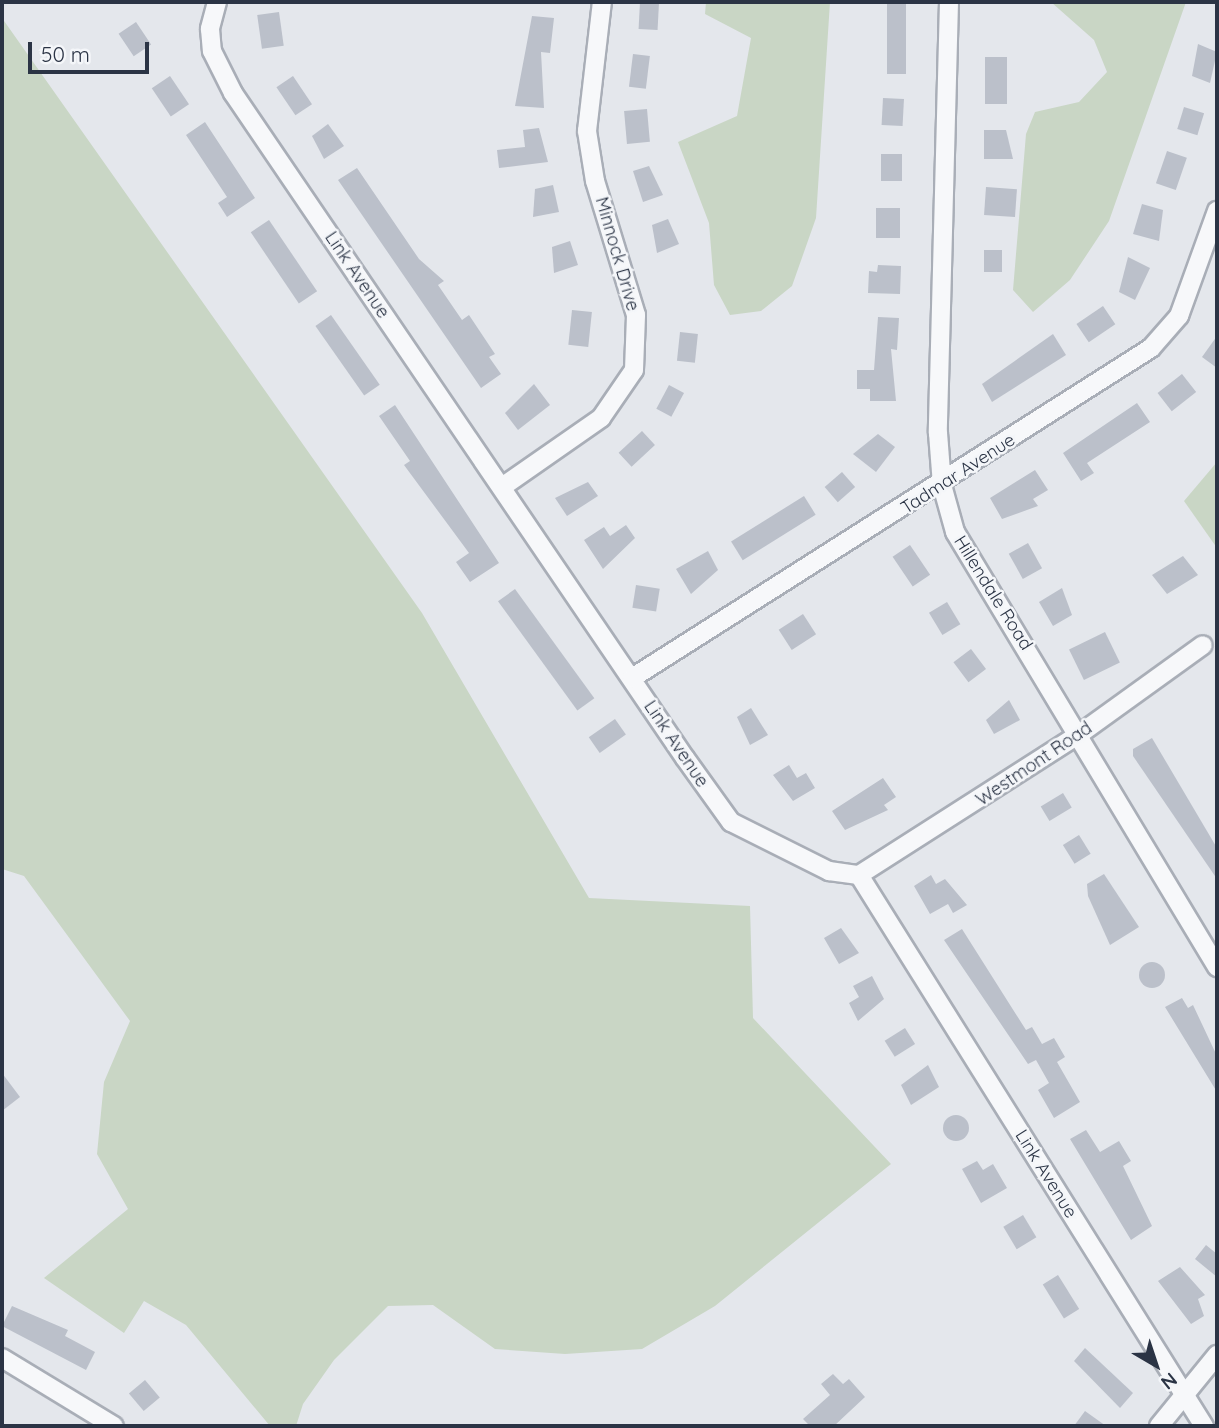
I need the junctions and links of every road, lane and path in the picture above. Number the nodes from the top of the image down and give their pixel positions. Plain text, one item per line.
1 (218, 2) edge
2 (602, 2) edge
3 (949, 2) edge
4 (1217, 211) edge
5 (942, 485) junction
6 (502, 487) junction
7 (1203, 645) dead end
8 (632, 677) junction
9 (1081, 733) junction
10 (859, 875) junction
11 (1217, 967) edge
12 (1217, 1355) edge
13 (2, 1358) edge
14 (1184, 1395) junction
15 (114, 1426) edge
16 (1159, 1426) edge
17 (1203, 1426) edge

1 - 6 street, Link Avenue
2 - 6 street, Minnock Drive
3 - 5 street, Hillendale Road
4 - 5 street, Tadmar Avenue
5 - 8 street, Tadmar Avenue
5 - 9 street, Hillendale Road
6 - 8 street, Link Avenue
7 - 9 street, Westmont Road
8 - 10 street, Link Avenue
9 - 10 street, Westmont Road
9 - 11 street, Hillendale Road
10 - 14 street, Link Avenue
12 - 14 street
13 - 15 street
14 - 16 street
14 - 17 street, Link Avenue

